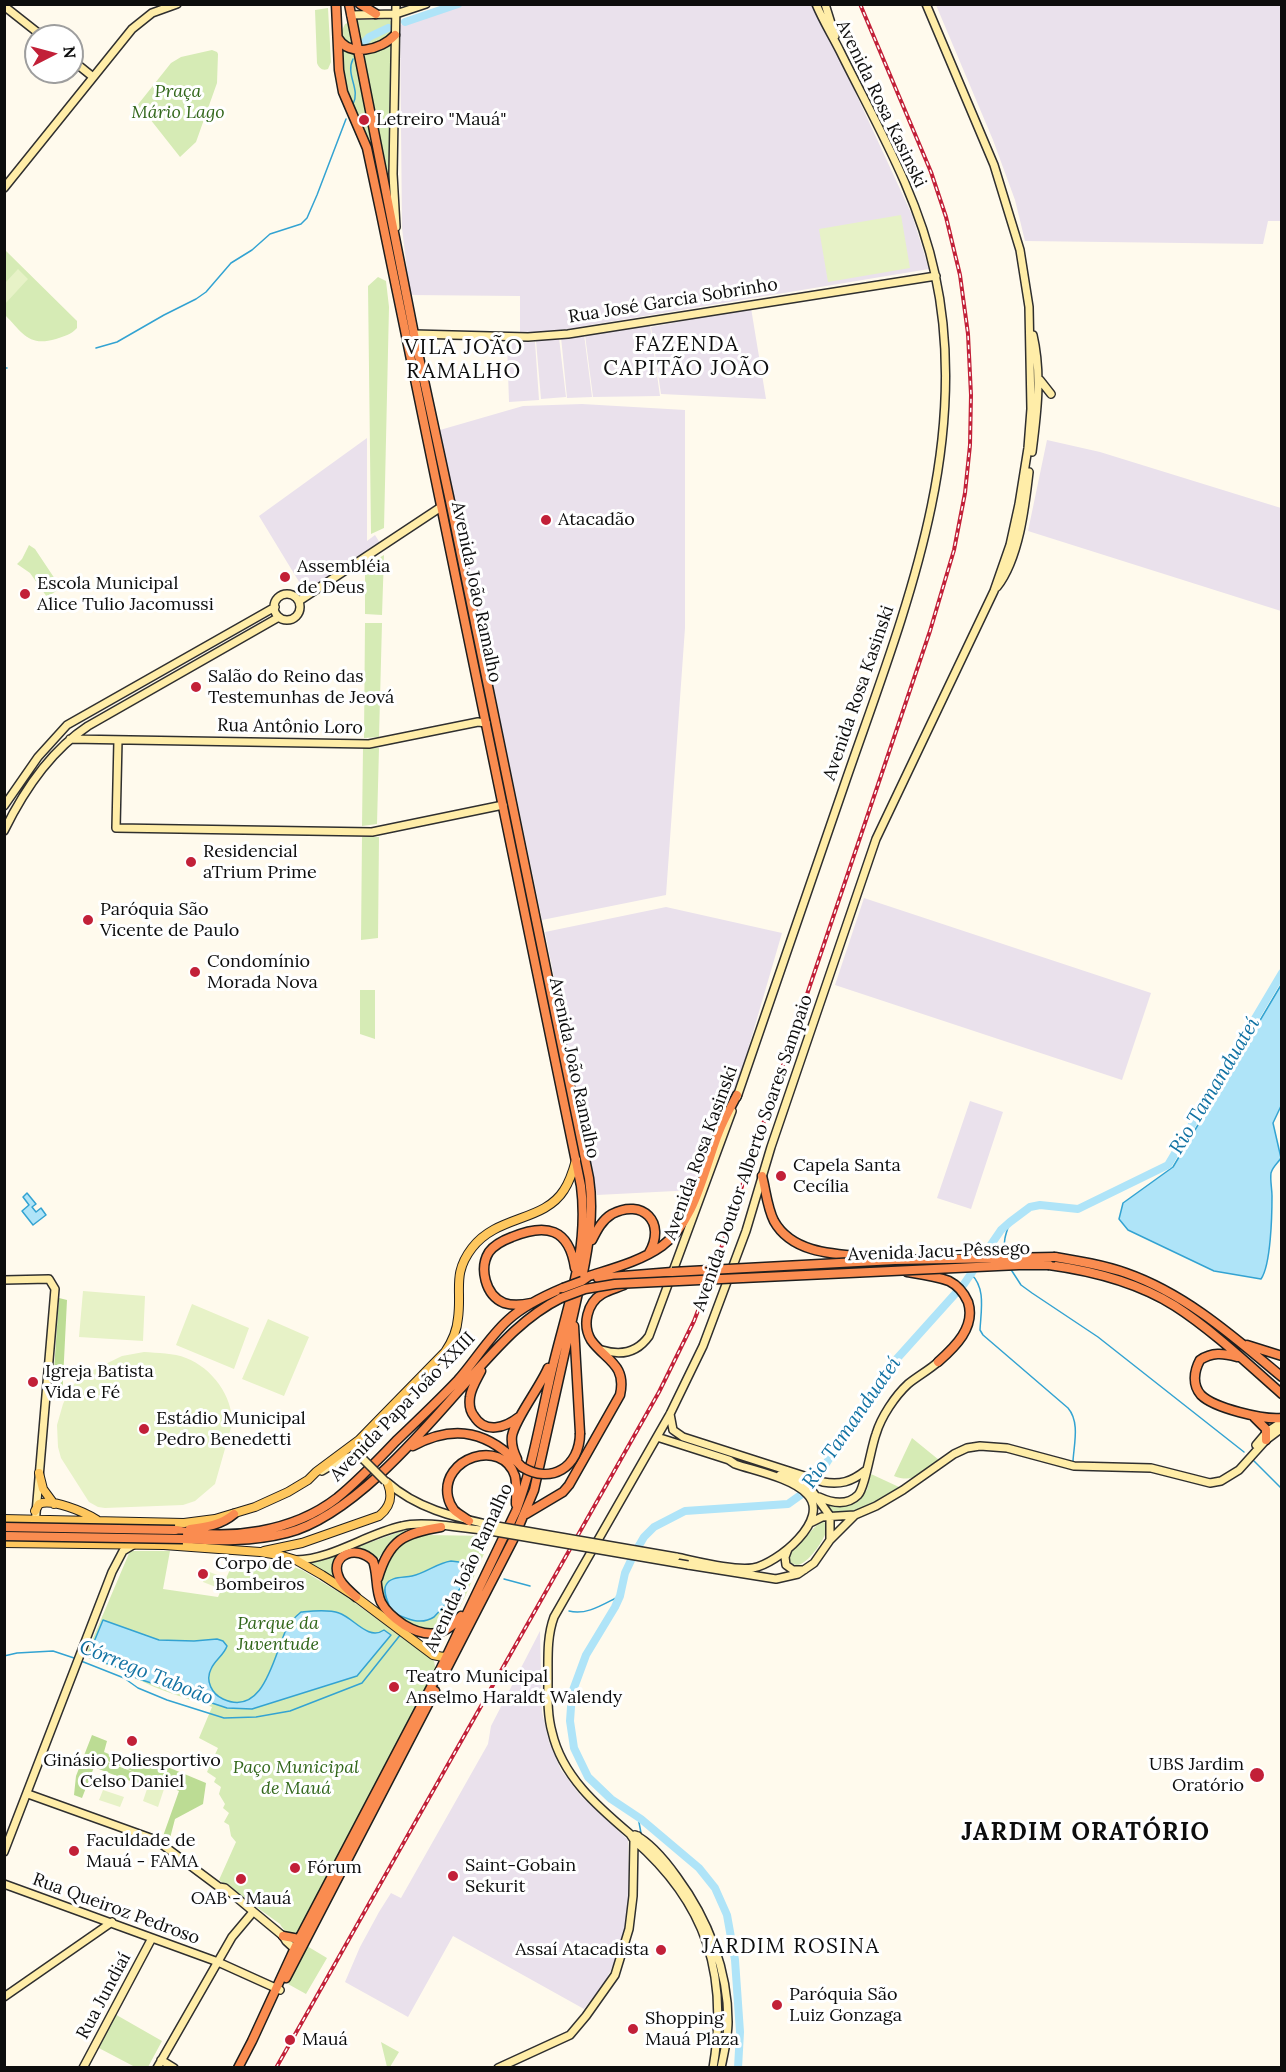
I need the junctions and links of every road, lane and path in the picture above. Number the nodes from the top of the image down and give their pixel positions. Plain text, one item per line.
1 (177, 4) edge
2 (336, 4) edge
3 (349, 4) edge
4 (360, 4) edge
5 (396, 4) edge
6 (426, 4) edge
7 (816, 4) edge
8 (825, 4) edge
9 (926, 4) edge
10 (4, 6) edge
11 (376, 14) junction
12 (396, 14) junction
13 (351, 15) junction
14 (27, 24) edge
15 (337, 25) junction
16 (395, 35) junction
17 (338, 37) junction
18 (838, 48) junction
19 (357, 51) junction
20 (84, 70) edge
21 (93, 77) junction
22 (4, 188) edge
23 (398, 247) junction
24 (936, 276) junction
25 (1031, 324) junction
26 (414, 334) junction
27 (1031, 375) junction
28 (1039, 378) junction
29 (1051, 394) dead end
30 (1038, 396) junction
31 (1031, 409) junction
32 (450, 501) junction
33 (441, 507) junction
34 (1015, 522) junction
35 (1016, 542) junction
36 (1009, 551) junction
37 (994, 591) junction
38 (299, 601) junction
39 (274, 607) junction
40 (279, 617) junction
41 (72, 722) junction
42 (486, 723) junction
43 (63, 729) junction
44 (83, 729) junction
45 (70, 739) junction
46 (91, 739) junction
47 (118, 740) junction
48 (506, 772) junction
49 (512, 798) junction
50 (503, 805) junction
51 (4, 806) edge
52 (4, 831) edge
53 (738, 1095) junction
54 (576, 1160) junction
55 (762, 1176) junction
56 (589, 1245) junction
57 (649, 1253) junction
58 (895, 1260) junction
59 (894, 1270) junction
60 (580, 1279) junction
61 (4, 1280) edge
62 (630, 1283) junction
63 (563, 1288) joint
64 (561, 1298) joint
65 (534, 1302) junction
66 (573, 1316) junction
67 (1241, 1343) junction
68 (600, 1348) junction
69 (556, 1352) junction
70 (1281, 1356) edge
71 (1239, 1357) junction
72 (487, 1359) junction
73 (938, 1362) joint
74 (1281, 1377) edge
75 (1281, 1394) edge
76 (670, 1414) junction
77 (522, 1415) junction
78 (1251, 1415) junction
79 (1281, 1420) edge
80 (1281, 1428) edge
81 (1266, 1436) junction
82 (657, 1437) junction
83 (407, 1449) junction
84 (520, 1465) junction
85 (865, 1471) junction
86 (39, 1473) junction
87 (311, 1478) junction
88 (386, 1482) junction
89 (800, 1482) junction
90 (812, 1494) junction
91 (56, 1505) junction
92 (516, 1511) junction
93 (234, 1514) junction
94 (525, 1514) junction
95 (35, 1515) junction
96 (855, 1515) junction
97 (830, 1516) junction
98 (4, 1519) edge
99 (98, 1521) junction
100 (469, 1521) junction
101 (812, 1522) junction
102 (4, 1527) edge
103 (441, 1527) junction
104 (490, 1528) junction
105 (175, 1530) junction
106 (4, 1536) edge
107 (830, 1540) junction
108 (4, 1543) edge
109 (36, 1543) junction
110 (110, 1544) junction
111 (133, 1545) junction
112 (789, 1546) junction
113 (260, 1552) junction
114 (118, 1557) junction
115 (296, 1560) junction
116 (805, 1570) junction
117 (377, 1582) junction
118 (356, 1598) junction
119 (469, 1606) junction
120 (394, 1623) junction
121 (411, 1634) junction
122 (433, 1655) junction
123 (450, 1655) junction
124 (440, 1670) junction
125 (27, 1794) junction
126 (634, 1837) junction
127 (4, 1852) edge
128 (650, 1855) junction
129 (634, 1862) junction
130 (4, 1884) edge
131 (253, 1912) junction
132 (111, 1922) junction
133 (283, 1936) junction
134 (152, 1938) junction
135 (299, 1939) junction
136 (297, 1951) junction
137 (218, 1962) junction
138 (278, 1989) junction
139 (4, 1997) edge
140 (159, 2064) edge
141 (83, 2067) edge
142 (174, 2067) edge
143 (238, 2067) edge
144 (243, 2067) edge
145 (498, 2067) edge
146 (713, 2067) edge
147 (722, 2067) edge

1 - 21 main road
2 - 15 highway, Avenida João Ramalho
3 - 13 highway, Avenida João Ramalho
4 - 11 highway
5 - 12 main road, Avenida João Ramalho
6 - 12 main road
7 - 18 main road, Avenida Rosa Kasinski
8 - 18 main road
9 - 25 main road, Avenida Doutor Alberto Soares Sampaio
10 - 14 main road
11 - 12 main road
11 - 13 main road
12 - 16 main road, Avenida João Ramalho
13 - 15 highway
13 - 19 highway, Avenida João Ramalho
15 - 17 highway, Avenida João Ramalho
16 - 19 highway
16 - 23 main road, Avenida João Ramalho
17 - 19 highway
17 - 33 highway, Avenida João Ramalho
18 - 24 main road, Avenida Rosa Kasinski
19 - 23 highway, Avenida João Ramalho
20 - 21 main road
21 - 22 main road
23 - 26 highway, Avenida João Ramalho
24 - 26 main road, Rua José Garcia Sobrinho
24 - 53 main road, Avenida Rosa Kasinski
25 - 27 main road, Avenida Doutor Alberto Soares Sampaio
25 - 28 main road, Avenida Doutor Alberto Soares Sampaio
26 - 32 highway, Avenida João Ramalho
27 - 30 main road
27 - 31 main road, Avenida Doutor Alberto Soares Sampaio
28 - 29 main road
28 - 30 main road, Avenida Doutor Alberto Soares Sampaio
30 - 31 main road
30 - 35 main road, Avenida Doutor Alberto Soares Sampaio
31 - 34 main road, Avenida Doutor Alberto Soares Sampaio
32 - 33 highway
32 - 48 highway, Avenida João Ramalho
33 - 38 main road
33 - 42 highway, Avenida João Ramalho
34 - 35 main road
34 - 36 main road, Avenida Doutor Alberto Soares Sampaio
35 - 36 main road
35 - 37 main road, Avenida Doutor Alberto Soares Sampaio
36 - 37 main road, Avenida Doutor Alberto Soares Sampaio
37 - 55 main road, Avenida Doutor Alberto Soares Sampaio
38 - 39 main road
38 - 40 main road
39 - 40 main road
39 - 41 main road
40 - 44 main road
41 - 43 main road
41 - 44 main road
42 - 47 main road, Rua Antônio Loro
42 - 48 highway
42 - 50 highway, Avenida João Ramalho
43 - 45 main road
43 - 51 main road
44 - 45 main road
44 - 46 main road
45 - 46 main road, Rua Antônio Loro
45 - 52 main road
46 - 47 main road, Rua Antônio Loro
47 - 50 main road
48 - 49 highway, Avenida João Ramalho
49 - 50 highway
49 - 56 highway, Avenida João Ramalho
50 - 54 highway, Avenida João Ramalho
53 - 57 highway
53 - 68 main road, Avenida Rosa Kasinski
54 - 60 highway, Avenida João Ramalho
54 - 87 main road, Avenida Papa João XXIII
55 - 58 highway, bridge
55 - 76 main road, Avenida Doutor Alberto Soares Sampaio
56 - 57 highway
56 - 66 highway, Avenida João Ramalho
57 - 60 highway
58 - 60 highway, Avenida Jacu-Pêssego, bridge
58 - 67 highway, Avenida Jacu-Pêssego, bridge
59 - 62 highway, Avenida Jacu-Pêssego, bridge
59 - 71 highway, Avenida Jacu-Pêssego, bridge
59 - 73 highway, bridge
60 - 63 highway, Avenida Jacu-Pêssego, bridge
60 - 65 highway
60 - 69 highway, Avenida João Ramalho
61 - 86 main road
62 - 64 highway, Avenida Jacu-Pêssego, bridge
62 - 68 highway, bridge
63 - 65 highway, Avenida Papa João XXIII
64 - 72 highway, Avenida Papa João XXIII
65 - 105 highway, Avenida Papa João XXIII
66 - 84 highway, bridge
66 - 94 highway, Avenida João Ramalho
67 - 70 highway
67 - 74 highway, Avenida Jacu-Pêssego
68 - 94 highway
69 - 77 highway
69 - 92 highway, Avenida João Ramalho
71 - 75 highway, Avenida Jacu-Pêssego
71 - 78 highway
72 - 77 highway
72 - 83 highway, Avenida Papa João XXIII
73 - 85 main road
76 - 82 main road, Avenida Doutor Alberto Soares Sampaio
76 - 89 main road
77 - 84 highway
78 - 79 highway
78 - 81 highway
79 - 81 main road
80 - 81 main road
81 - 96 main road
82 - 89 main road
82 - 126 main road, Avenida Doutor Alberto Soares Sampaio
83 - 84 highway
83 - 106 highway, Avenida Papa João XXIII, bridge
85 - 89 main road
85 - 90 main road
86 - 91 main road
86 - 95 main road
87 - 88 main road, bridge
87 - 93 main road, Avenida Papa João XXIII
88 - 100 main road
88 - 113 main road
89 - 90 main road
90 - 97 main road
90 - 101 main road
91 - 95 main road
91 - 99 main road
92 - 100 highway
92 - 119 highway, Avenida João Ramalho
93 - 99 main road, Avenida Papa João XXIII
93 - 105 highway
94 - 123 highway, Avenida João Ramalho
95 - 98 main road, Avenida Papa João XXIII
95 - 99 main road, Avenida Papa João XXIII
95 - 109 main road
96 - 97 main road
96 - 107 main road
97 - 101 main road
97 - 107 main road
100 - 104 main road
101 - 112 main road
102 - 105 highway, Avenida Papa João XXIII, bridge
103 - 104 main road
103 - 115 main road
103 - 117 highway
104 - 112 main road, bridge
104 - 116 main road, bridge
107 - 116 main road
108 - 109 main road
109 - 110 main road
110 - 111 main road
110 - 114 main road
111 - 113 main road
111 - 114 main road
112 - 116 main road
113 - 115 main road
114 - 125 main road
115 - 118 main road
117 - 118 highway
117 - 120 highway
118 - 120 main road
119 - 121 highway
119 - 123 highway, Avenida João Ramalho
120 - 121 highway
121 - 122 main road
122 - 123 main road
122 - 124 main road
123 - 124 highway, Avenida João Ramalho
123 - 136 highway, Avenida João Ramalho
124 - 135 highway, Avenida João Ramalho
125 - 127 main road
125 - 131 main road
126 - 128 main road
126 - 129 main road
126 - 147 main road
128 - 129 main road
128 - 146 main road
129 - 145 main road
130 - 132 main road, Rua Queiroz Pedroso
131 - 133 main road
131 - 137 main road
132 - 134 main road, Rua Queiroz Pedroso
132 - 139 main road
133 - 135 highway
133 - 136 main road
134 - 137 main road, Rua Queiroz Pedroso
134 - 141 main road, Rua Jundiaí
135 - 136 highway, Avenida João Ramalho
136 - 138 highway, Avenida João Ramalho
136 - 138 highway, Avenida João Ramalho
137 - 138 main road, Rua Queiroz Pedroso
137 - 140 main road
138 - 143 highway
138 - 144 highway
140 - 142 main road

